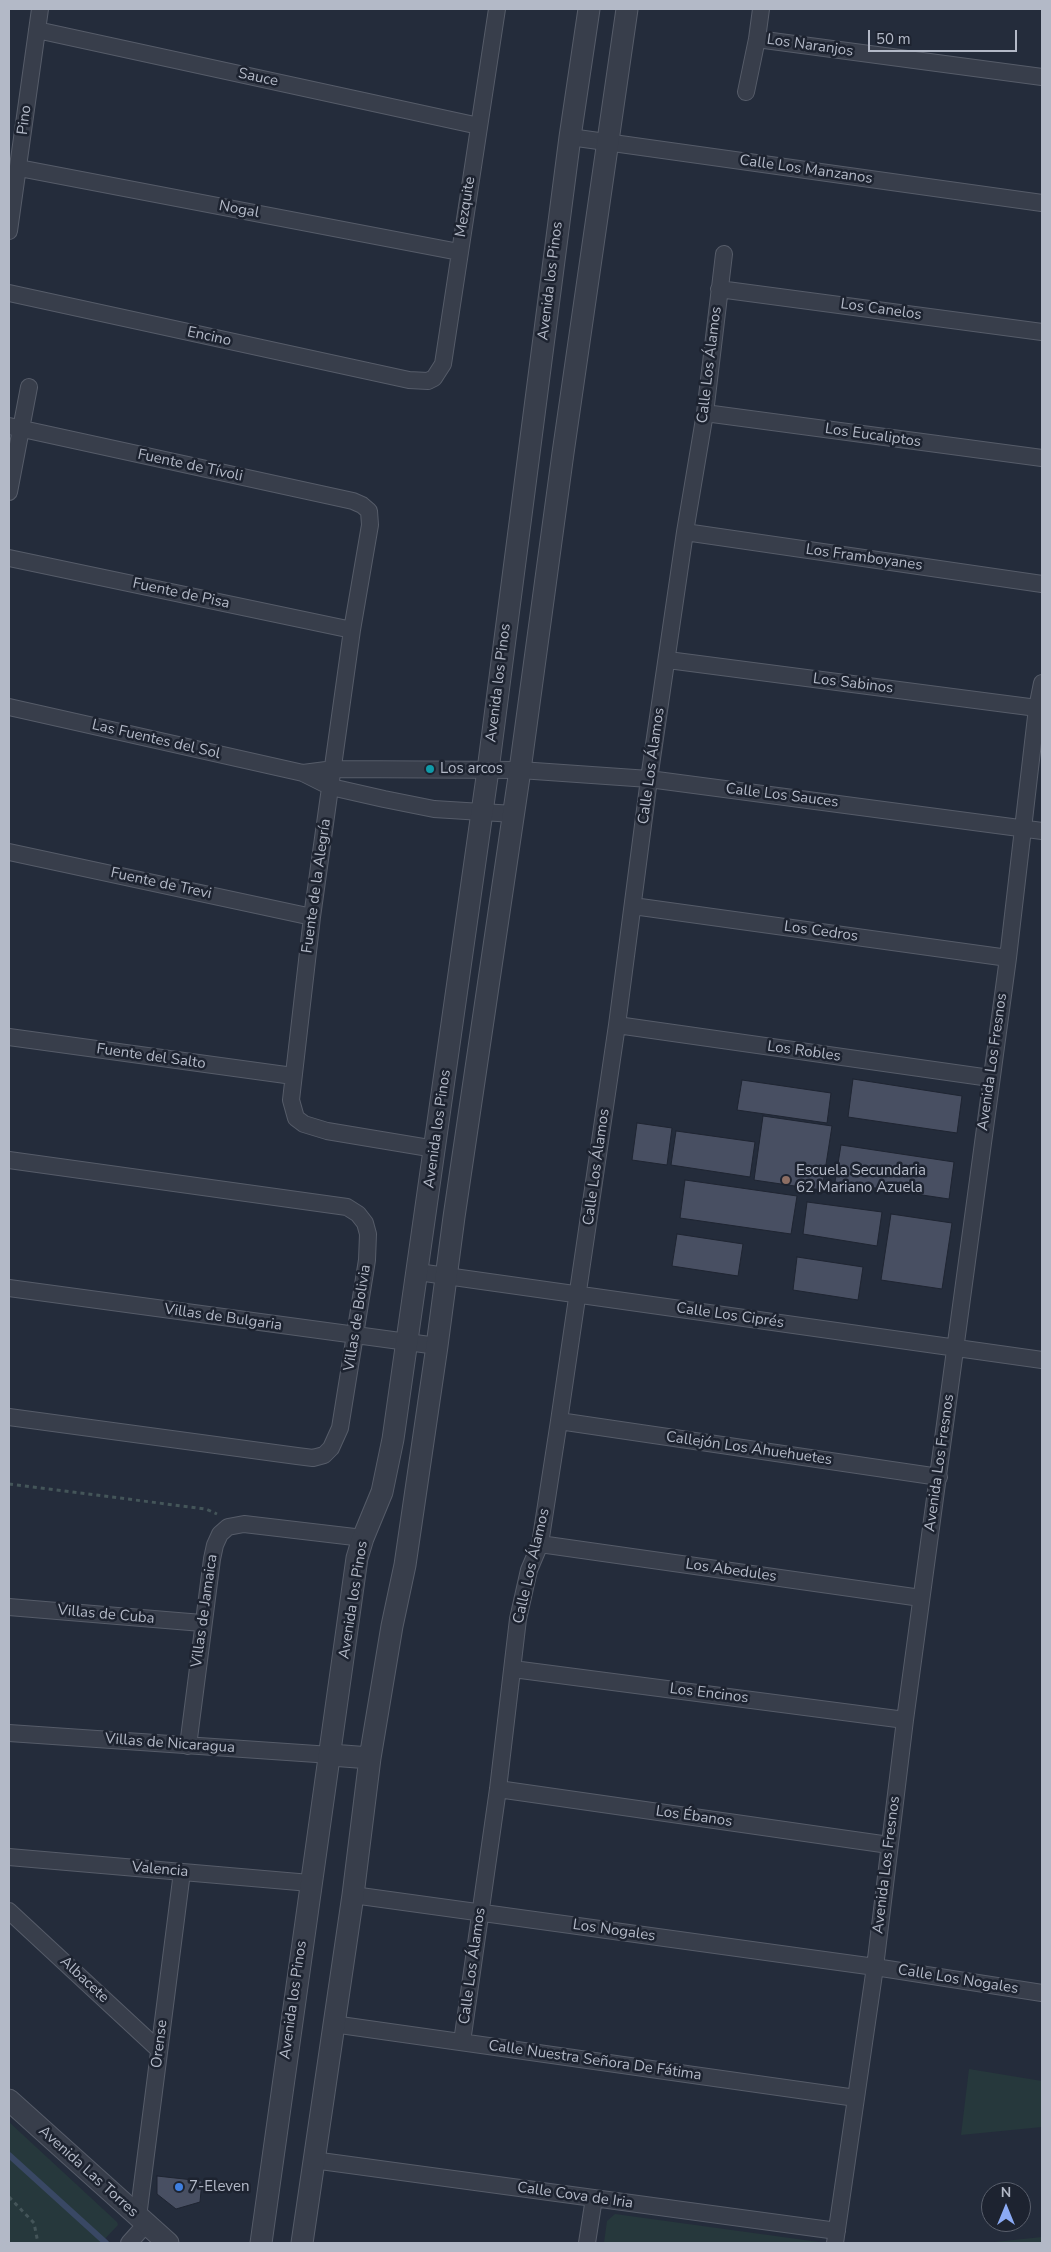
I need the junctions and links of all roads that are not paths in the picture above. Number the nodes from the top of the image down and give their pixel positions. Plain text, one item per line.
1 (40, 9) edge
2 (497, 9) edge
3 (590, 9) edge
4 (627, 9) edge
5 (761, 9) edge
6 (37, 30) junction
7 (757, 39) junction
8 (1042, 77) edge
9 (746, 92) dead end
10 (480, 126) junction
11 (570, 137) junction
12 (607, 142) junction
13 (19, 168) junction
14 (1042, 203) edge
15 (9, 231) edge
16 (459, 252) junction
17 (724, 254) dead end
18 (719, 289) junction
19 (9, 293) edge
20 (1042, 332) edge
21 (410, 380) joint
22 (29, 387) dead end
23 (705, 414) junction
24 (15, 427) edge
25 (530, 447) junction
26 (563, 453) junction
27 (1042, 458) edge
28 (9, 492) edge
29 (369, 511) joint
30 (685, 532) junction
31 (9, 558) edge
32 (1042, 584) edge
33 (352, 630) junction
34 (668, 660) junction
35 (1042, 683) edge
36 (9, 707) edge
37 (1038, 708) junction
38 (334, 768) junction
39 (488, 770) junction
40 (520, 770) junction
41 (303, 773) junction
42 (649, 779) junction
43 (330, 787) junction
44 (482, 812) junction
45 (514, 814) junction
46 (1024, 828) junction
47 (1042, 831) edge
48 (9, 852) edge
49 (634, 906) junction
50 (312, 917) junction
51 (1008, 958) junction
52 (617, 1025) junction
53 (9, 1037) edge
54 (293, 1076) junction
55 (990, 1078) junction
56 (435, 1149) junction
57 (9, 1160) edge
58 (418, 1272) junction
59 (447, 1275) junction
60 (9, 1288) edge
61 (578, 1294) junction
62 (356, 1336) junction
63 (407, 1343) junction
64 (438, 1346) junction
65 (956, 1348) junction
66 (1042, 1360) edge
67 (9, 1417) edge
68 (559, 1421) junction
69 (938, 1477) junction
70 (363, 1538) junction
71 (540, 1544) junction
72 (921, 1598) junction
73 (9, 1607) edge
74 (202, 1623) junction
75 (513, 1669) junction
76 (905, 1720) junction
77 (9, 1733) edge
78 (188, 1746) junction
79 (330, 1755) junction
80 (370, 1758) junction
81 (498, 1789) junction
82 (889, 1844) junction
83 (9, 1857) edge
84 (182, 1872) junction
85 (310, 1883) junction
86 (353, 1895) junction
87 (9, 1910) edge
88 (481, 1913) junction
89 (874, 1967) junction
90 (1042, 1993) edge
91 (333, 2024) junction
92 (462, 2042) junction
93 (159, 2050) junction
94 (856, 2098) junction
95 (9, 2100) edge
96 (313, 2160) junction
97 (594, 2198) junction
98 (142, 2221) junction
99 (836, 2237) edge
100 (129, 2243) edge
101 (168, 2243) edge
102 (261, 2243) edge
103 (302, 2243) edge
104 (587, 2243) edge

1 - 6 street, Pino
2 - 10 street, Mezquite
3 - 11 street, Avenida los Pinos
4 - 12 street, Avenida los Pinos
5 - 7 street
6 - 10 street, Sauce
6 - 13 street, Pino
7 - 8 street, Los Naranjos
7 - 9 street
10 - 16 street, Mezquite
11 - 12 street, Calle Los Manzanos
11 - 25 street, Avenida los Pinos
12 - 14 street, Calle Los Manzanos
12 - 26 street, Avenida los Pinos
13 - 15 street, Pino
13 - 16 street, Nogal
16 - 21 street, Mezquite
17 - 18 street, Calle Los Álamos
18 - 20 street, Los Canelos
18 - 23 street, Calle Los Álamos
19 - 21 street, Encino
22 - 24 street
23 - 27 street, Los Eucaliptos
23 - 30 street, Calle Los Álamos
24 - 28 street
24 - 29 street, Fuente de Tívoli
25 - 26 street
25 - 39 street, Avenida los Pinos
26 - 40 street, Avenida los Pinos
29 - 33 street, Fuente de la Alegría
30 - 32 street, Los Framboyanes
30 - 34 street, Calle Los Álamos
31 - 33 street, Fuente de Pisa
33 - 38 street, Fuente de la Alegría
34 - 37 street, Los Sabinos
34 - 42 street, Calle Los Álamos
35 - 37 street, Avenida Los Fresnos
36 - 41 street, Las Fuentes del Sol
37 - 46 street, Avenida Los Fresnos
38 - 39 street, Las Fuentes del Sol
38 - 41 street, Las Fuentes del Sol
38 - 43 street, Fuente de la Alegría
39 - 40 street, Las Fuentes del Sol
39 - 44 street, Avenida los Pinos
40 - 42 street, Calle Los Sauces
40 - 45 street, Avenida los Pinos
41 - 43 street, Las Fuentes del Sol
42 - 46 street, Calle Los Sauces
42 - 49 street, Calle Los Álamos
43 - 44 street, Las Fuentes del Sol
43 - 50 street, Fuente de la Alegría
44 - 45 street, Las Fuentes del Sol
44 - 56 street, Avenida los Pinos
45 - 59 street, Avenida los Pinos
46 - 47 street, Calle Los Sauces
46 - 51 street, Avenida Los Fresnos
48 - 50 street, Fuente de Trevi
49 - 51 street, Los Cedros
49 - 52 street, Calle Los Álamos
50 - 54 street, Fuente de la Alegría
51 - 55 street, Avenida Los Fresnos
52 - 55 street, Los Robles
52 - 61 street, Calle Los Álamos
53 - 54 street, Fuente del Salto
54 - 56 street, Fuente de la Alegría
55 - 65 street, Avenida Los Fresnos
56 - 58 street, Avenida los Pinos
57 - 62 street, Villas de Bolivia
58 - 59 street, Calle Los Ciprés
58 - 63 street, Avenida los Pinos
59 - 61 street, Calle Los Ciprés
59 - 64 street, Avenida los Pinos
60 - 62 street, Villas de Bulgaria
61 - 65 street, Calle Los Ciprés
61 - 68 street, Calle Los Álamos
62 - 63 street, Villas de Bulgaria
62 - 67 street, Villas de Bolivia
63 - 64 street, Villas de Bulgaria
63 - 70 street, Avenida los Pinos
64 - 80 street, Avenida los Pinos
65 - 66 street, Calle Los Ciprés
65 - 69 street, Avenida Los Fresnos
68 - 69 street, Callejón Los Ahuehuetes
68 - 71 street, Calle Los Álamos
69 - 72 street, Avenida Los Fresnos
70 - 74 street, Villas de Jamaica
70 - 79 street, Avenida los Pinos
71 - 72 street, Los Abedules
71 - 75 street, Calle Los Álamos
72 - 76 street, Avenida Los Fresnos
73 - 74 street, Villas de Cuba
74 - 78 street, Villas de Jamaica
75 - 76 street, Los Encinos
75 - 81 street, Calle Los Álamos
76 - 82 street, Avenida Los Fresnos
77 - 78 street, Villas de Nicaragua
78 - 79 street, Villas de Nicaragua
79 - 80 street
79 - 85 street, Avenida los Pinos
80 - 86 street, Avenida los Pinos
81 - 82 street, Los Ébanos
81 - 88 street, Calle Los Álamos
82 - 89 street, Avenida Los Fresnos
83 - 84 street, Valencia
84 - 85 street, Valencia
84 - 93 street, Orense
85 - 102 street, Avenida los Pinos
86 - 88 street, Los Nogales
86 - 91 street, Avenida los Pinos
87 - 93 street, Albacete
88 - 89 street, Los Nogales
88 - 92 street, Calle Los Álamos
89 - 90 street, Calle Los Nogales
89 - 94 street, Avenida Los Fresnos
91 - 92 street, Calle Nuestra Señora De Fátima
91 - 96 street, Avenida los Pinos
92 - 94 street, Calle Nuestra Señora De Fátima
93 - 98 street, Orense
94 - 99 street, Avenida Los Fresnos
95 - 98 street, Avenida Las Torres
96 - 97 street, Calle Cova de Iria
96 - 103 street, Avenida los Pinos
97 - 99 street, Calle Cova de Iria
97 - 104 street
98 - 100 street
98 - 101 street, Avenida Las Torres

